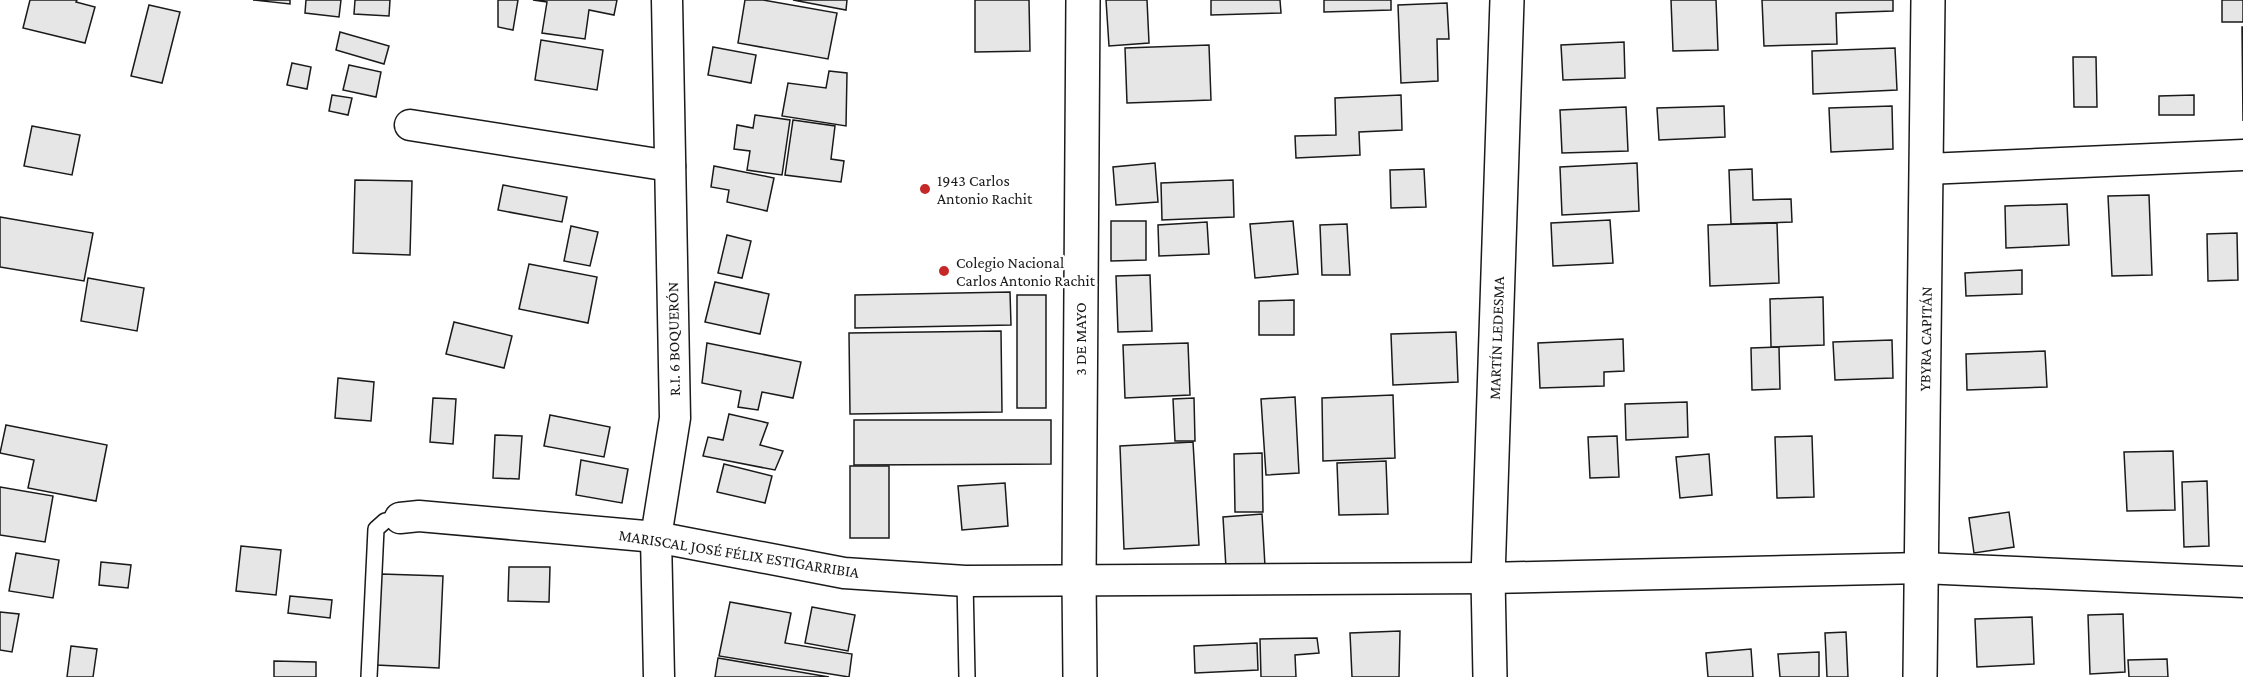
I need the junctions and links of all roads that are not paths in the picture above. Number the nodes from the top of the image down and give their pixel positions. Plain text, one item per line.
1 (667, 0) edge
2 (1083, 0) edge
3 (1507, 0) edge
4 (1928, 0) edge
5 (410, 125) dead end
6 (2243, 155) edge
7 (670, 166) junction
8 (1927, 169) junction
9 (400, 518) joint
10 (656, 537) junction
11 (1922, 567) junction
12 (1488, 578) junction
13 (1078, 580) junction
14 (965, 581) junction
15 (2243, 582) edge
16 (369, 677) edge
17 (659, 677) edge
18 (967, 677) edge
19 (1080, 677) edge
20 (1490, 677) edge
21 (1920, 677) edge

1 - 7 street, R.I. 6 BOQUERÓN
2 - 13 street, 3 DE MAYO
3 - 12 street, MARTÍN LEDESMA
4 - 8 street, YBYRA CAPITÁN
5 - 7 street
6 - 8 street
7 - 10 street, R.I. 6 BOQUERÓN
8 - 11 street, YBYRA CAPITÁN
9 - 10 street, MARISCAL JOSÉ FÉLIX ESTIGARRIBIA
9 - 16 lane
10 - 14 street, MARISCAL JOSÉ FÉLIX ESTIGARRIBIA
10 - 17 street, R.I. 6 BOQUERÓN
11 - 12 street, MARISCAL JOSÉ FÉLIX ESTIGARRIBIA
11 - 15 street, MARISCAL JOSÉ FÉLIX ESTIGARRIBIA
11 - 21 street, YBYRA CAPITÁN
12 - 13 street, MARISCAL JOSÉ FÉLIX ESTIGARRIBIA
12 - 20 street, MARTÍN LEDESMA
13 - 14 street, MARISCAL JOSÉ FÉLIX ESTIGARRIBIA
13 - 19 street, 3 DE MAYO
14 - 18 lane

